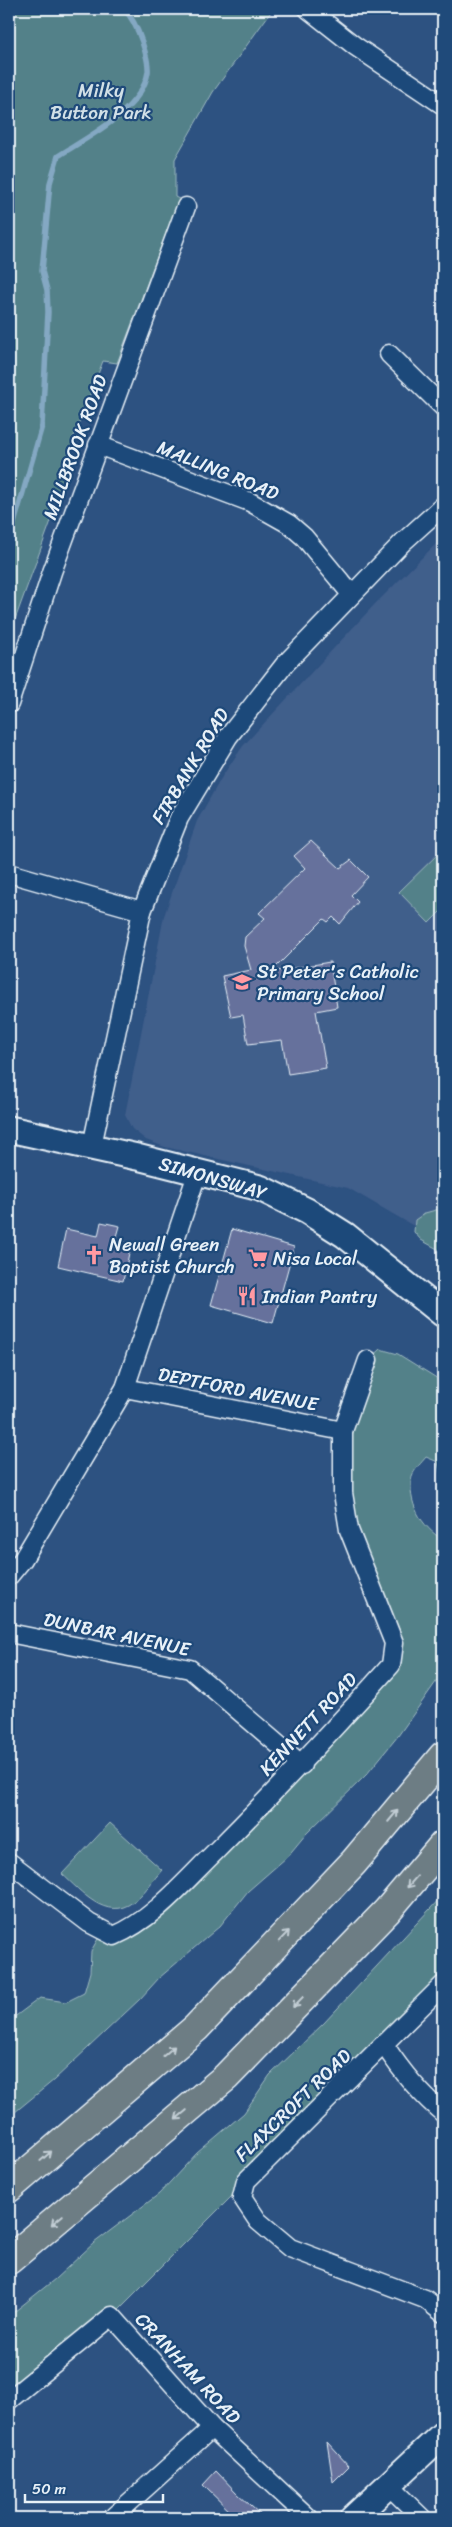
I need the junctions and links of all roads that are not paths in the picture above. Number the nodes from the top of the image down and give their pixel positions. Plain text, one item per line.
1 (308, 9) edge
2 (443, 105) edge
3 (186, 207) dead end
4 (389, 354) dead end
5 (443, 407) edge
6 (98, 445) junction
7 (443, 506) edge
8 (351, 594) junction
9 (9, 704) edge
10 (9, 873) edge
11 (142, 911) junction
12 (9, 1128) edge
13 (92, 1146) junction
14 (198, 1172) junction
15 (433, 1303) edge
16 (443, 1314) edge
17 (443, 1326) edge
18 (368, 1360) dead end
19 (125, 1388) junction
20 (343, 1431) junction
21 (9, 1576) edge
22 (9, 1633) edge
23 (443, 1756) edge
24 (302, 1765) junction
25 (443, 1845) edge
26 (10, 1865) edge
27 (443, 1985) edge
28 (385, 2046) junction
29 (443, 2113) edge
30 (9, 2188) edge
31 (9, 2260) edge
32 (443, 2313) edge
33 (9, 2400) edge
34 (212, 2428) junction
35 (443, 2434) edge
36 (388, 2485) junction
37 (112, 2518) edge
38 (309, 2518) edge
39 (353, 2518) edge
40 (422, 2518) edge

1 - 2 street
3 - 6 street, MILLBROOK ROAD
4 - 5 street
6 - 8 street, MALLING ROAD
6 - 9 street, MILLBROOK ROAD
7 - 8 street, FIRBANK ROAD
8 - 11 street, FIRBANK ROAD
10 - 11 street
11 - 13 street, FIRBANK ROAD
12 - 13 street, SIMONSWAY
13 - 14 street, SIMONSWAY
14 - 15 street, SIMONSWAY
14 - 19 street
15 - 16 street, SIMONSWAY
15 - 17 street, SIMONSWAY
18 - 20 street, KENNETT ROAD
19 - 20 street, DEPTFORD AVENUE
19 - 21 street
20 - 24 street, KENNETT ROAD
22 - 24 street, DUNBAR AVENUE
30 -> 23 highway
24 - 26 street, KENNETT ROAD
25 -> 31 highway
27 - 28 street, FLAXCROFT ROAD
28 - 29 street
28 - 32 street, FLAXCROFT ROAD
33 - 34 street, CRANHAM ROAD
34 - 37 street
34 - 38 street, CRANHAM ROAD
35 - 36 street
36 - 39 street
36 - 40 street

